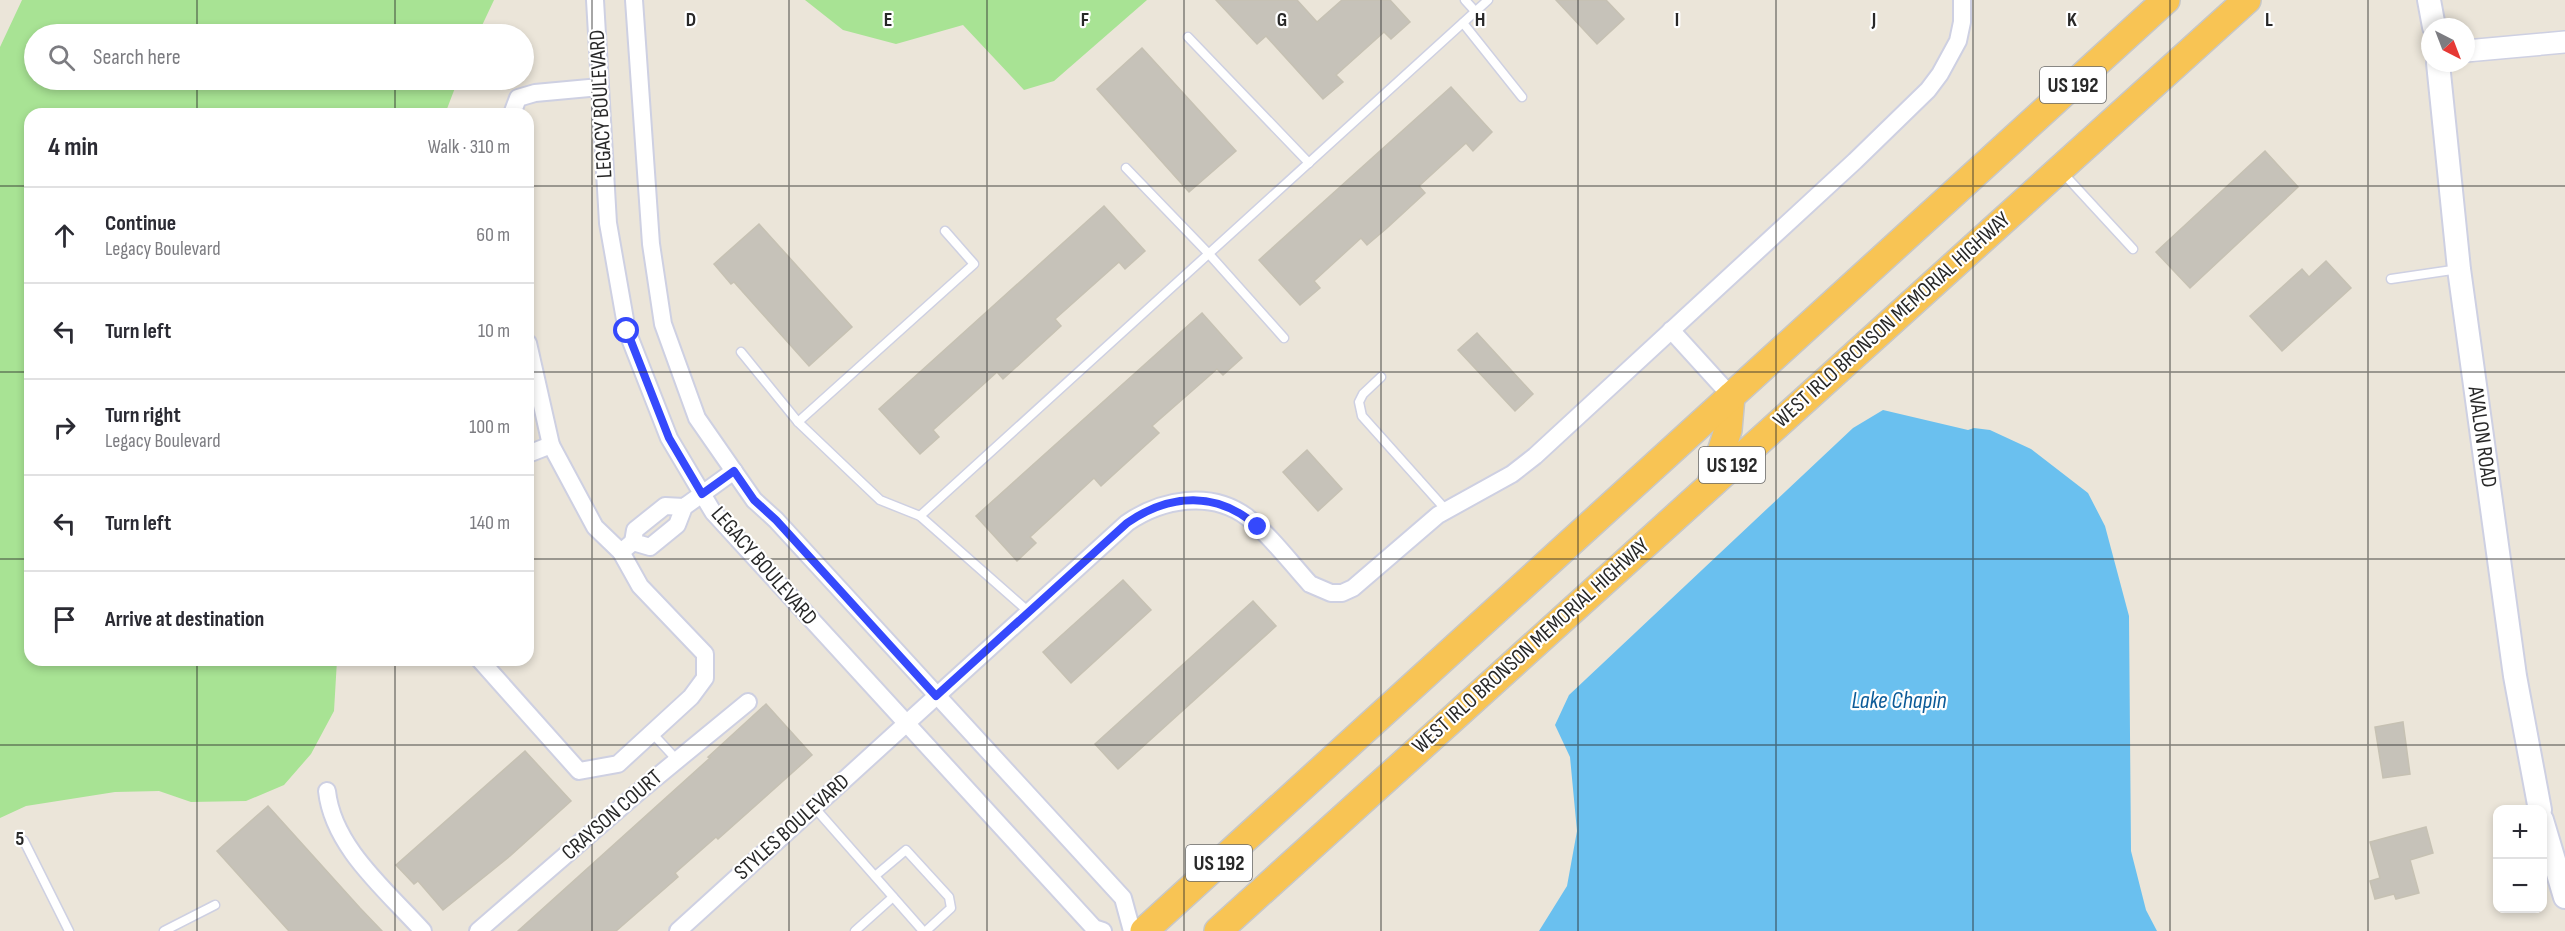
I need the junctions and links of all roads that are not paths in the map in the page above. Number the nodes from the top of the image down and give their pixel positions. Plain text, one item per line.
1 (595, 0) edge
2 (634, 0) edge
3 (1465, 0) edge
4 (1488, 0) edge
5 (1962, 0) edge
6 (2166, 0) edge
7 (2247, 0) edge
8 (2429, 0) edge
9 (1475, 11) junction
10 (2432, 18) edge
11 (1462, 23) junction
12 (1188, 37) dead end
13 (2565, 42) edge
14 (2475, 50) edge
15 (2439, 72) edge
16 (600, 87) junction
17 (1522, 97) dead end
18 (514, 108) edge
19 (1309, 163) junction
20 (1126, 168) dead end
21 (2059, 169) junction
22 (945, 231) dead end
23 (2133, 249) dead end
24 (1209, 254) junction
25 (2459, 269) junction
26 (2391, 279) dead end
27 (1671, 330) junction
28 (1284, 338) dead end
29 (741, 352) dead end
30 (534, 370) edge
31 (1381, 377) dead end
32 (1731, 396) junction
33 (798, 422) junction
34 (551, 445) junction
35 (534, 452) edge
36 (734, 471) junction
37 (1710, 484) junction
38 (702, 494) junction
39 (1446, 510) junction
40 (920, 516) junction
41 (627, 547) junction
42 (1029, 612) junction
43 (485, 666) edge
44 (936, 696) junction
45 (748, 702) dead end
46 (906, 724) junction
47 (652, 733) junction
48 (677, 760) junction
49 (327, 791) dead end
50 (2539, 805) edge
51 (814, 807) junction
52 (2547, 837) edge
53 (24, 841) dead end
54 (875, 876) junction
55 (893, 897) junction
56 (2565, 897) edge
57 (215, 905) dead end
58 (69, 931) edge
59 (164, 931) edge
60 (423, 931) edge
61 (478, 931) edge
62 (678, 931) edge
63 (855, 931) edge
64 (925, 931) edge
65 (1103, 931) edge
66 (1132, 931) edge
67 (1144, 931) edge
68 (1218, 931) edge

1 - 16 street, LEGACY BOULEVARD
2 - 36 street, LEGACY BOULEVARD
3 - 9 lane
4 - 9 lane
5 - 27 street, STYLES BOULEVARD
6 - 32 highway, US 192
7 - 21 highway, WEST IRLO BRONSON MEMORIAL HIGHWAY / US 192
8 - 10 main road
9 - 11 lane
11 - 17 lane
11 - 19 lane
12 - 19 lane
13 - 14 street
15 - 25 main road, AVALON ROAD
16 - 18 street
16 - 38 street, LEGACY BOULEVARD
19 - 24 lane
20 - 24 lane
21 - 23 lane
21 - 37 highway, WEST IRLO BRONSON MEMORIAL HIGHWAY / US 192
22 - 33 lane
24 - 28 lane
24 - 40 lane
25 - 26 lane
25 - 50 main road, AVALON ROAD
27 - 32 street
27 - 39 street, STYLES BOULEVARD
29 - 33 lane
30 - 34 street
31 - 39 lane
32 - 37 highway
32 - 67 highway, US 192
33 - 40 lane
34 - 35 street
34 - 41 street
36 - 38 street
36 - 44 street, LEGACY BOULEVARD
37 - 68 highway, WEST IRLO BRONSON MEMORIAL HIGHWAY / US 192
38 - 41 street
38 - 46 street, LEGACY BOULEVARD
39 - 42 street, STYLES BOULEVARD
40 - 42 lane
41 - 47 street
42 - 44 street, STYLES BOULEVARD
43 - 47 street
44 - 46 street, STYLES BOULEVARD
44 - 66 street, LEGACY BOULEVARD
45 - 48 street, CRAYSON COURT
46 - 51 street, STYLES BOULEVARD
46 - 65 street, LEGACY BOULEVARD
47 - 48 lane
48 - 61 street, CRAYSON COURT
49 - 60 street
51 - 54 lane
51 - 62 street, STYLES BOULEVARD
52 - 56 main road
53 - 58 lane
54 - 55 lane
54 - 64 lane
55 - 63 lane
55 - 64 lane
57 - 59 lane

